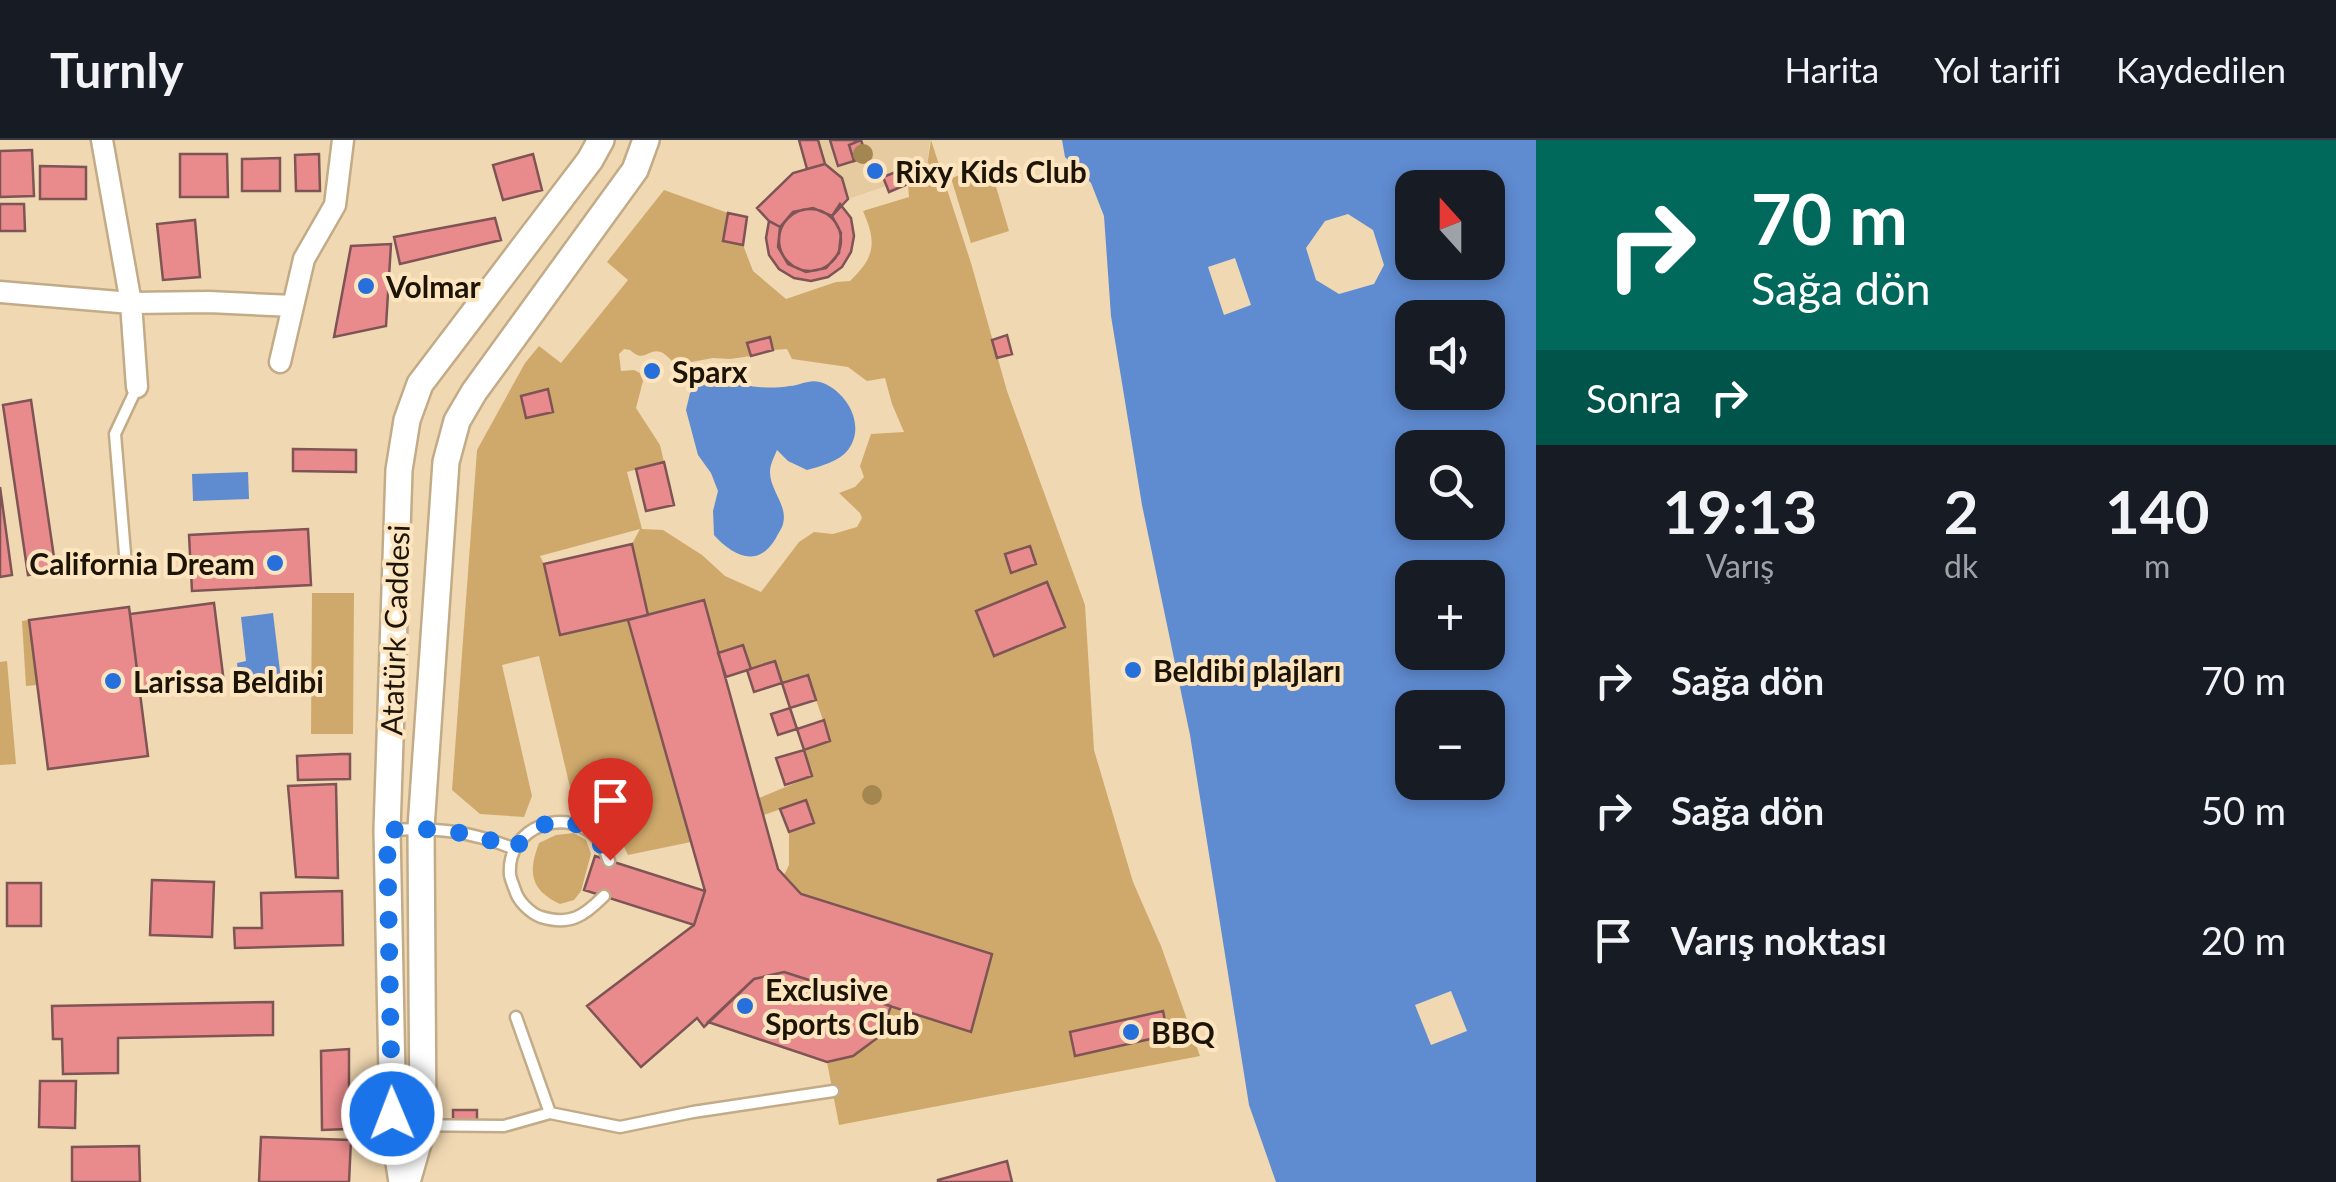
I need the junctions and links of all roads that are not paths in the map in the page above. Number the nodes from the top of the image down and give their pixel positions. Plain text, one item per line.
1 (102, 140) edge
2 (342, 140) edge
3 (600, 140) edge
4 (646, 140) edge
5 (0, 292) edge
6 (131, 303) junction
7 (293, 306) junction
8 (280, 362) dead end
9 (137, 386) joint
10 (126, 566) dead end
11 (421, 828) junction
12 (387, 830) junction
13 (515, 849) junction
14 (610, 860) dead end
15 (604, 896) dead end
16 (516, 1017) dead end
17 (833, 1091) dead end
18 (550, 1113) junction
19 (393, 1125) junction
20 (422, 1126) junction
21 (404, 1182) edge

1 - 6 street
2 - 7 street
3 - 12 street, Atatürk Caddesi
4 - 11 street, Atatürk Caddesi
5 - 6 street
6 - 7 street
6 - 9 street
7 - 8 street
9 - 10 lane
11 - 12 lane
11 - 13 lane
11 - 20 street, Atatürk Caddesi
12 - 19 street, Atatürk Caddesi
13 - 14 lane
13 - 15 lane
16 - 18 lane
17 - 18 lane
18 - 20 lane
19 - 20 lane
19 - 21 street, Atatürk Caddesi
20 - 21 street, Atatürk Caddesi

